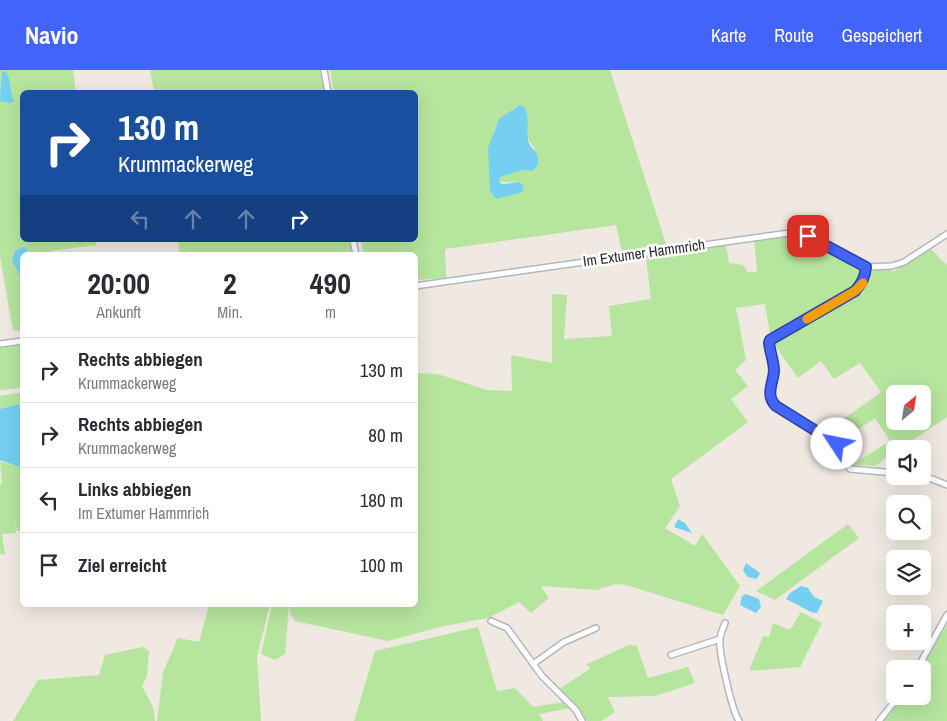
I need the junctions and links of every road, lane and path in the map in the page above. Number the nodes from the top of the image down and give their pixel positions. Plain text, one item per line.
1 (324, 70) edge
2 (328, 90) edge
3 (947, 234) edge
4 (866, 267) junction
5 (418, 286) edge
6 (20, 341) edge
7 (0, 344) edge
8 (886, 472) edge
9 (931, 479) edge
10 (947, 485) edge
11 (947, 615) edge
12 (490, 621) dead end
13 (725, 623) dead end
14 (596, 628) dead end
15 (720, 640) junction
16 (672, 655) dead end
17 (922, 660) edge
18 (533, 664) junction
19 (892, 705) edge
20 (582, 721) edge
21 (739, 721) edge
22 (879, 721) edge

1 - 2 street
3 - 4 street
4 - 5 street, Im Extumer Hammrich
4 - 8 street
6 - 7 street
9 - 10 street
11 - 17 street
12 - 18 street
13 - 15 street
14 - 18 street
15 - 16 street
15 - 21 street
18 - 20 street
19 - 22 street

